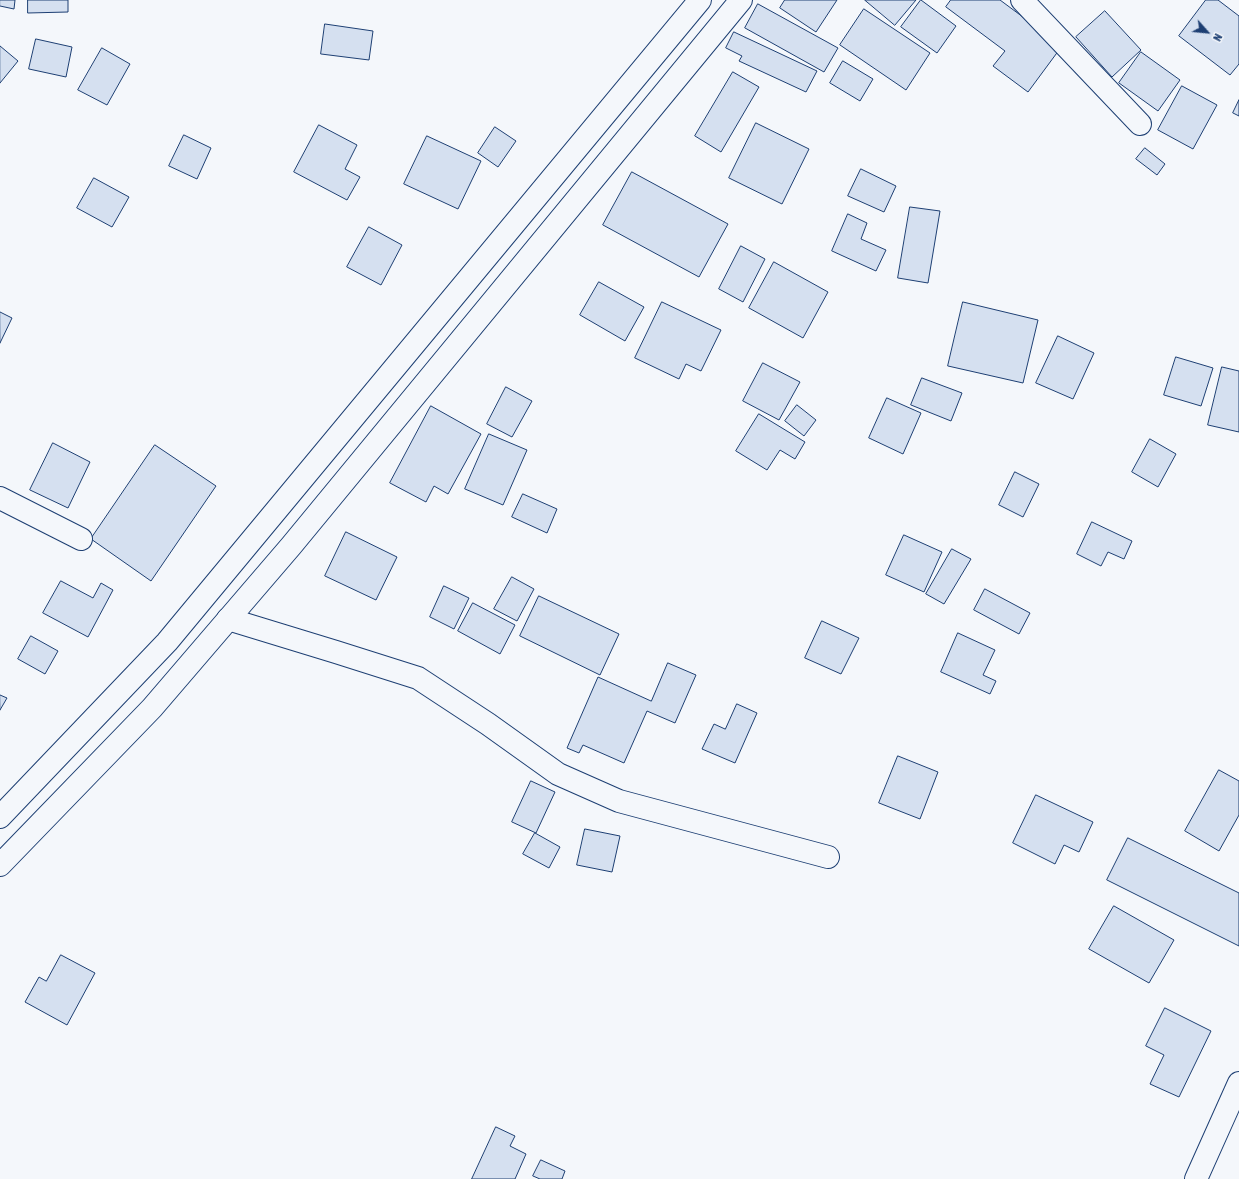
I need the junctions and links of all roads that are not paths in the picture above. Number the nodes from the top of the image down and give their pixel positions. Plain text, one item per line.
1 (700, 0) edge
2 (740, 0) edge
3 (1022, 0) edge
4 (1140, 124) dead end
5 (0, 498) edge
6 (81, 540) dead end
7 (190, 615) junction
8 (228, 620) junction
9 (214, 636) junction
10 (0, 817) edge
11 (828, 857) dead end
12 (0, 865) edge
13 (1239, 1083) edge
14 (1196, 1179) edge

1 - 7 street
2 - 8 street
3 - 4 street
5 - 6 street
7 - 9 street
7 - 10 street
8 - 9 street
8 - 11 street
9 - 12 street
13 - 14 street

